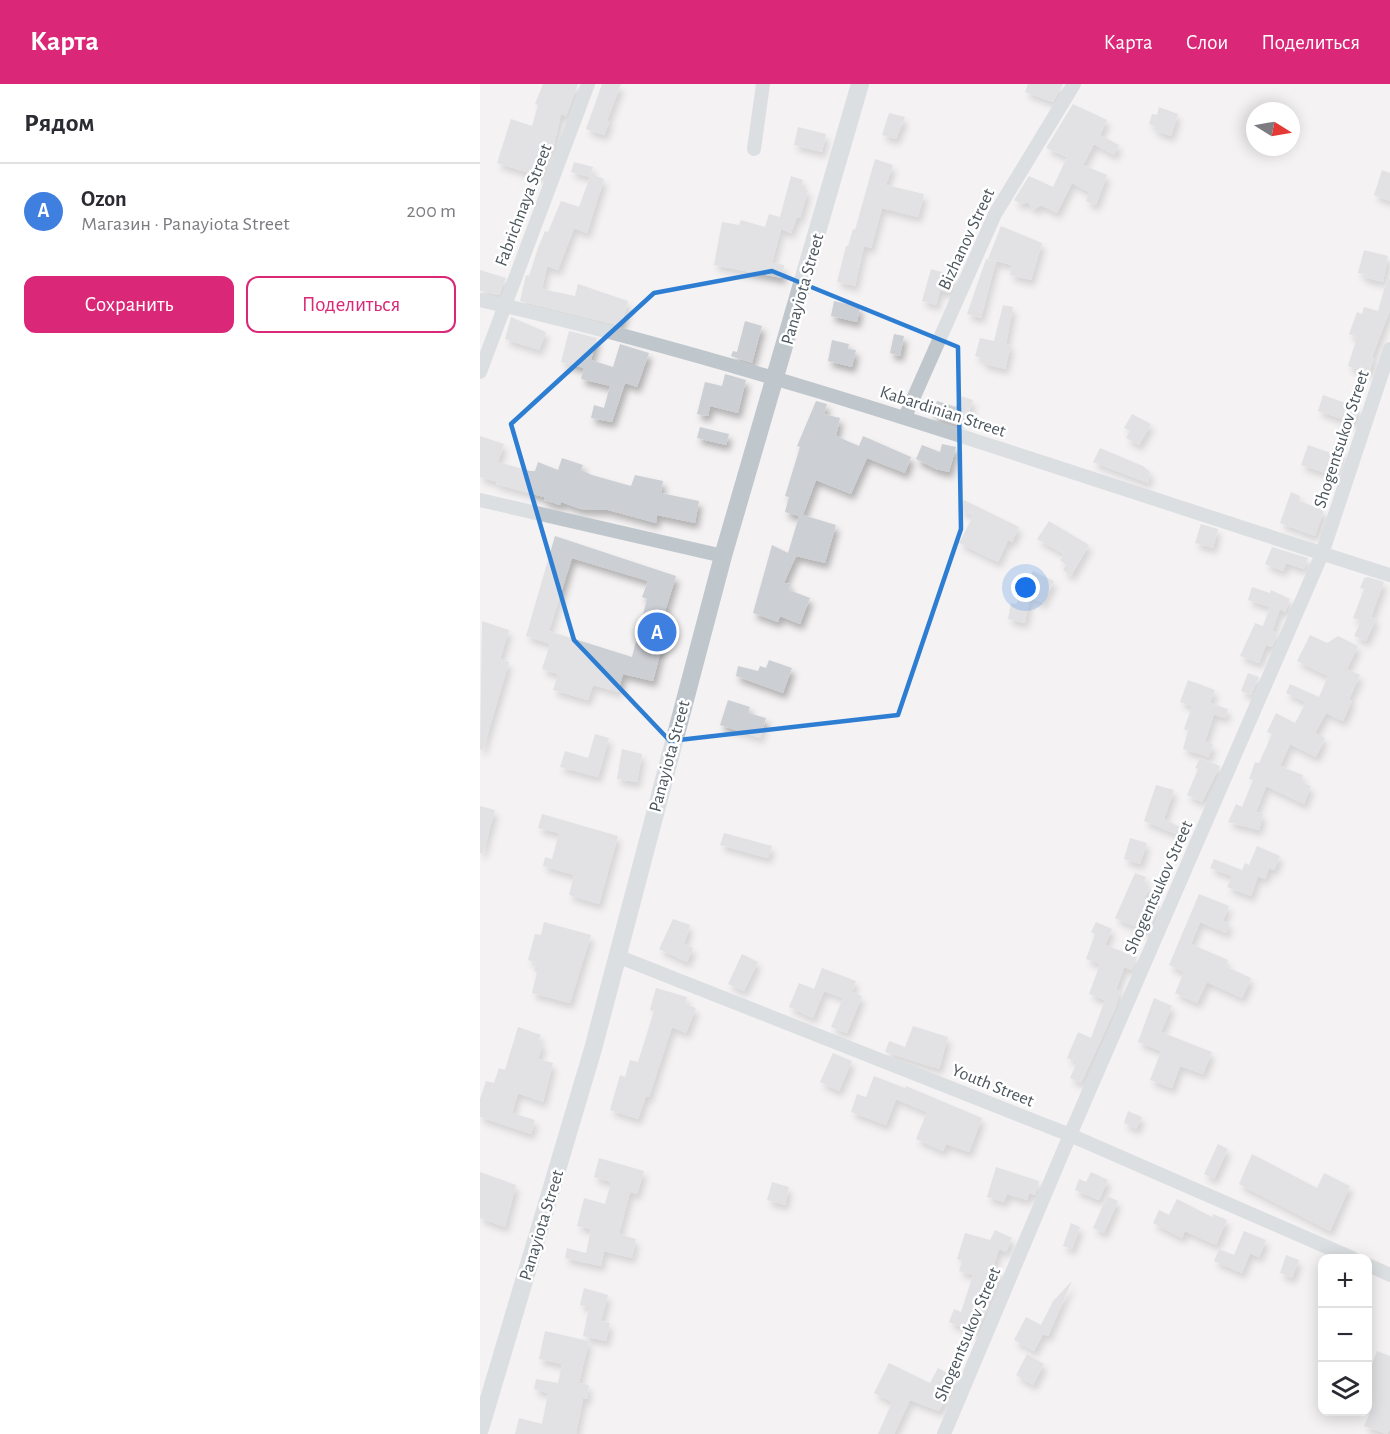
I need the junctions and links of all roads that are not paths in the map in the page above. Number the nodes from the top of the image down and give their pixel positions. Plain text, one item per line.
1 (588, 84) edge
2 (763, 84) edge
3 (860, 84) edge
4 (1074, 84) edge
5 (754, 149) dead end
6 (480, 300) edge
7 (504, 305) junction
8 (1390, 349) edge
9 (480, 372) edge
10 (776, 378) junction
11 (905, 417) junction
12 (480, 500) edge
13 (1322, 554) junction
14 (723, 556) junction
15 (1390, 575) edge
16 (617, 956) junction
17 (1070, 1135) junction
18 (1343, 1254) edge
19 (1372, 1267) edge
20 (1390, 1275) edge
21 (480, 1429) edge
22 (944, 1434) edge

1 - 7 street, Fabrichnaya Street
2 - 5 street
3 - 10 street, Panayiota Street
4 - 11 street, Bizhanov Street
6 - 7 street, Kabardinian Street
7 - 9 street, Fabrichnaya Street
7 - 10 street, Kabardinian Street
8 - 13 street, Shogentsukov Street
10 - 11 street, Kabardinian Street
10 - 14 street, Panayiota Street
11 - 13 street, Kabardinian Street
12 - 14 street
13 - 15 street, Kabardinian Street
13 - 17 street, Shogentsukov Street
14 - 16 street, Panayiota Street
16 - 17 street, Youth Street
16 - 21 street, Panayiota Street
17 - 18 street, Youth Street
17 - 22 street, Shogentsukov Street
19 - 20 street

